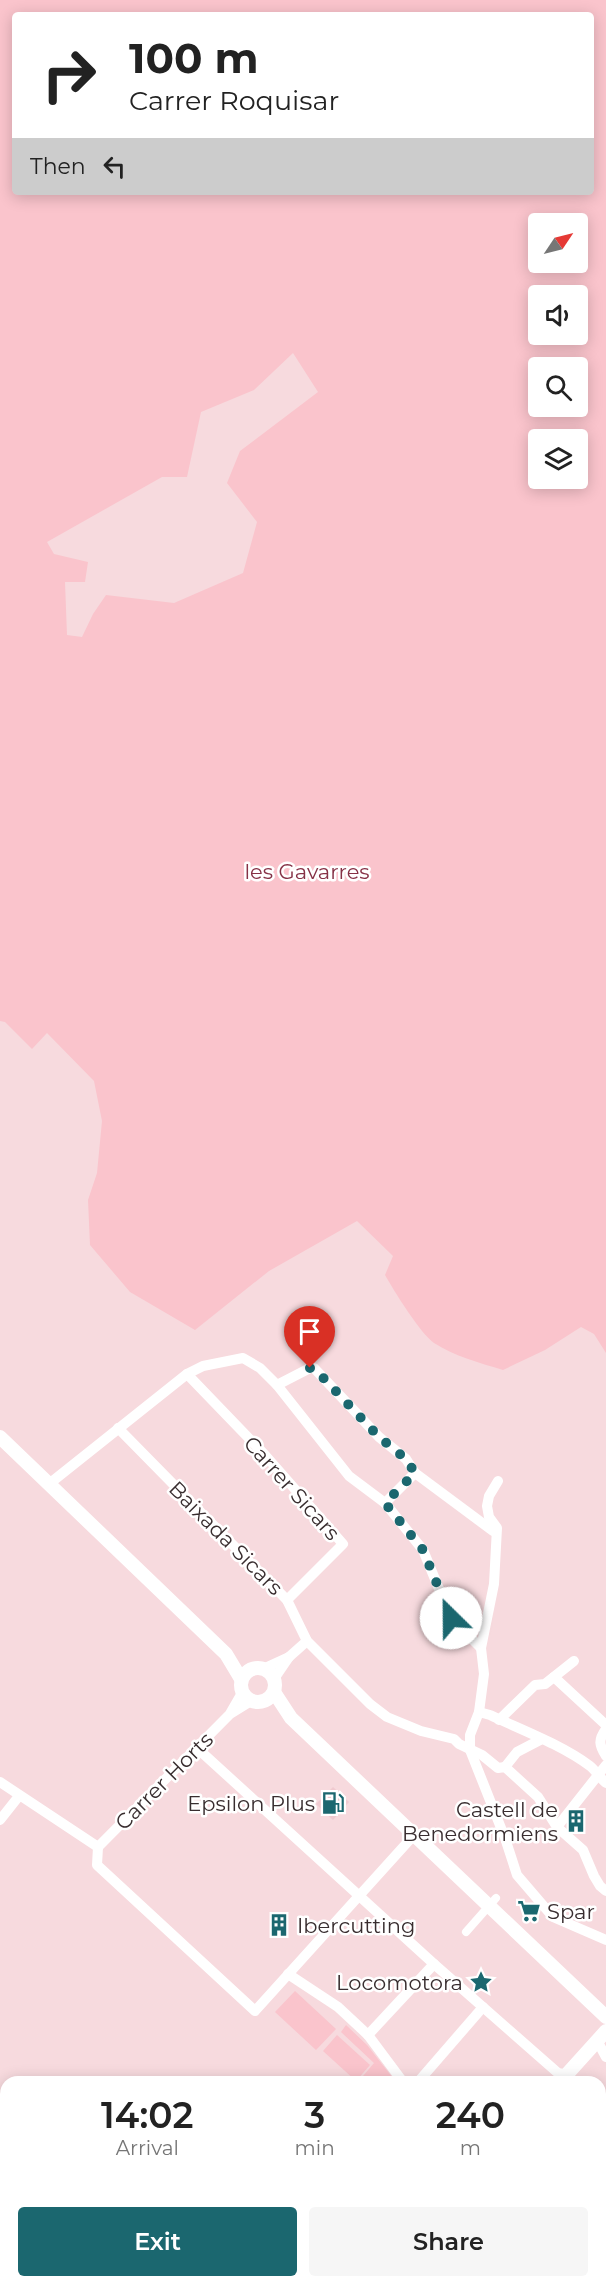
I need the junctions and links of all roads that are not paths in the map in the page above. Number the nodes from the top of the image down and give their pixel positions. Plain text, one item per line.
1 (187, 1374) junction
2 (277, 1384) junction
3 (118, 1428) junction
4 (0, 1437) edge
5 (415, 1473) junction
6 (498, 1481) dead end
7 (49, 1484) junction
8 (385, 1503) junction
9 (497, 1534) junction
10 (288, 1600) junction
11 (308, 1641) junction
12 (481, 1648) junction
13 (574, 1661) dead end
14 (554, 1677) junction
15 (258, 1685) junction
16 (479, 1712) junction
17 (499, 1720) junction
18 (606, 1727) edge
19 (470, 1735) junction
20 (454, 1739) junction
21 (540, 1740) junction
22 (197, 1748) junction
23 (470, 1750) junction
24 (606, 1756) edge
25 (606, 1765) edge
26 (505, 1767) junction
27 (597, 1776) junction
28 (0, 1782) edge
29 (606, 1783) edge
30 (19, 1796) junction
31 (0, 1820) edge
32 (556, 1829) junction
33 (414, 1835) junction
34 (98, 1847) junction
35 (606, 1891) edge
36 (359, 1896) junction
37 (493, 1902) junction
38 (466, 1932) dead end
39 (606, 1940) edge
40 (434, 1964) junction
41 (288, 1974) junction
42 (483, 2007) junction
43 (606, 2017) edge
44 (606, 2031) edge
45 (368, 2035) junction
46 (600, 2049) edge
47 (399, 2076) edge
48 (423, 2076) edge
49 (561, 2076) edge
50 (566, 2076) edge

1 - 2 street
1 - 3 street
1 - 10 street, Carrer Sicars
2 - 5 street
2 - 8 street
3 - 7 street
3 - 10 street, Baixada Sicars
4 - 7 street
5 - 8 street
5 - 9 street
6 - 9 street
7 - 15 street
8 - 12 street
9 - 12 street
10 - 11 street, Baixada Sicars
11 - 15 street, Carrer Horts
11 - 20 street, Baixada Sicars
12 - 16 street
13 - 14 street
14 - 17 street
14 - 18 street
15 - 22 street, Carrer Horts
15 - 33 street
16 - 17 street
16 - 19 street
17 - 21 street
18 - 24 street
19 - 20 street
19 - 23 street
20 - 23 street, Baixada Sicars
21 - 26 street
21 - 27 street
22 - 34 street, Carrer Horts
22 - 36 street
23 - 26 street, Baixada Sicars
23 - 39 street
25 - 27 street
26 - 32 street, Baixada Sicars
27 - 29 street
27 - 32 street
28 - 30 street
30 - 31 street
30 - 34 street
32 - 35 street, Baixada Sicars
33 - 36 street
33 - 37 street
34 - 41 street
36 - 40 street
36 - 41 street
37 - 38 street
37 - 43 street
40 - 42 street
40 - 45 street
41 - 45 street
42 - 48 street
42 - 49 street
44 - 46 street
45 - 47 street
46 - 50 street

